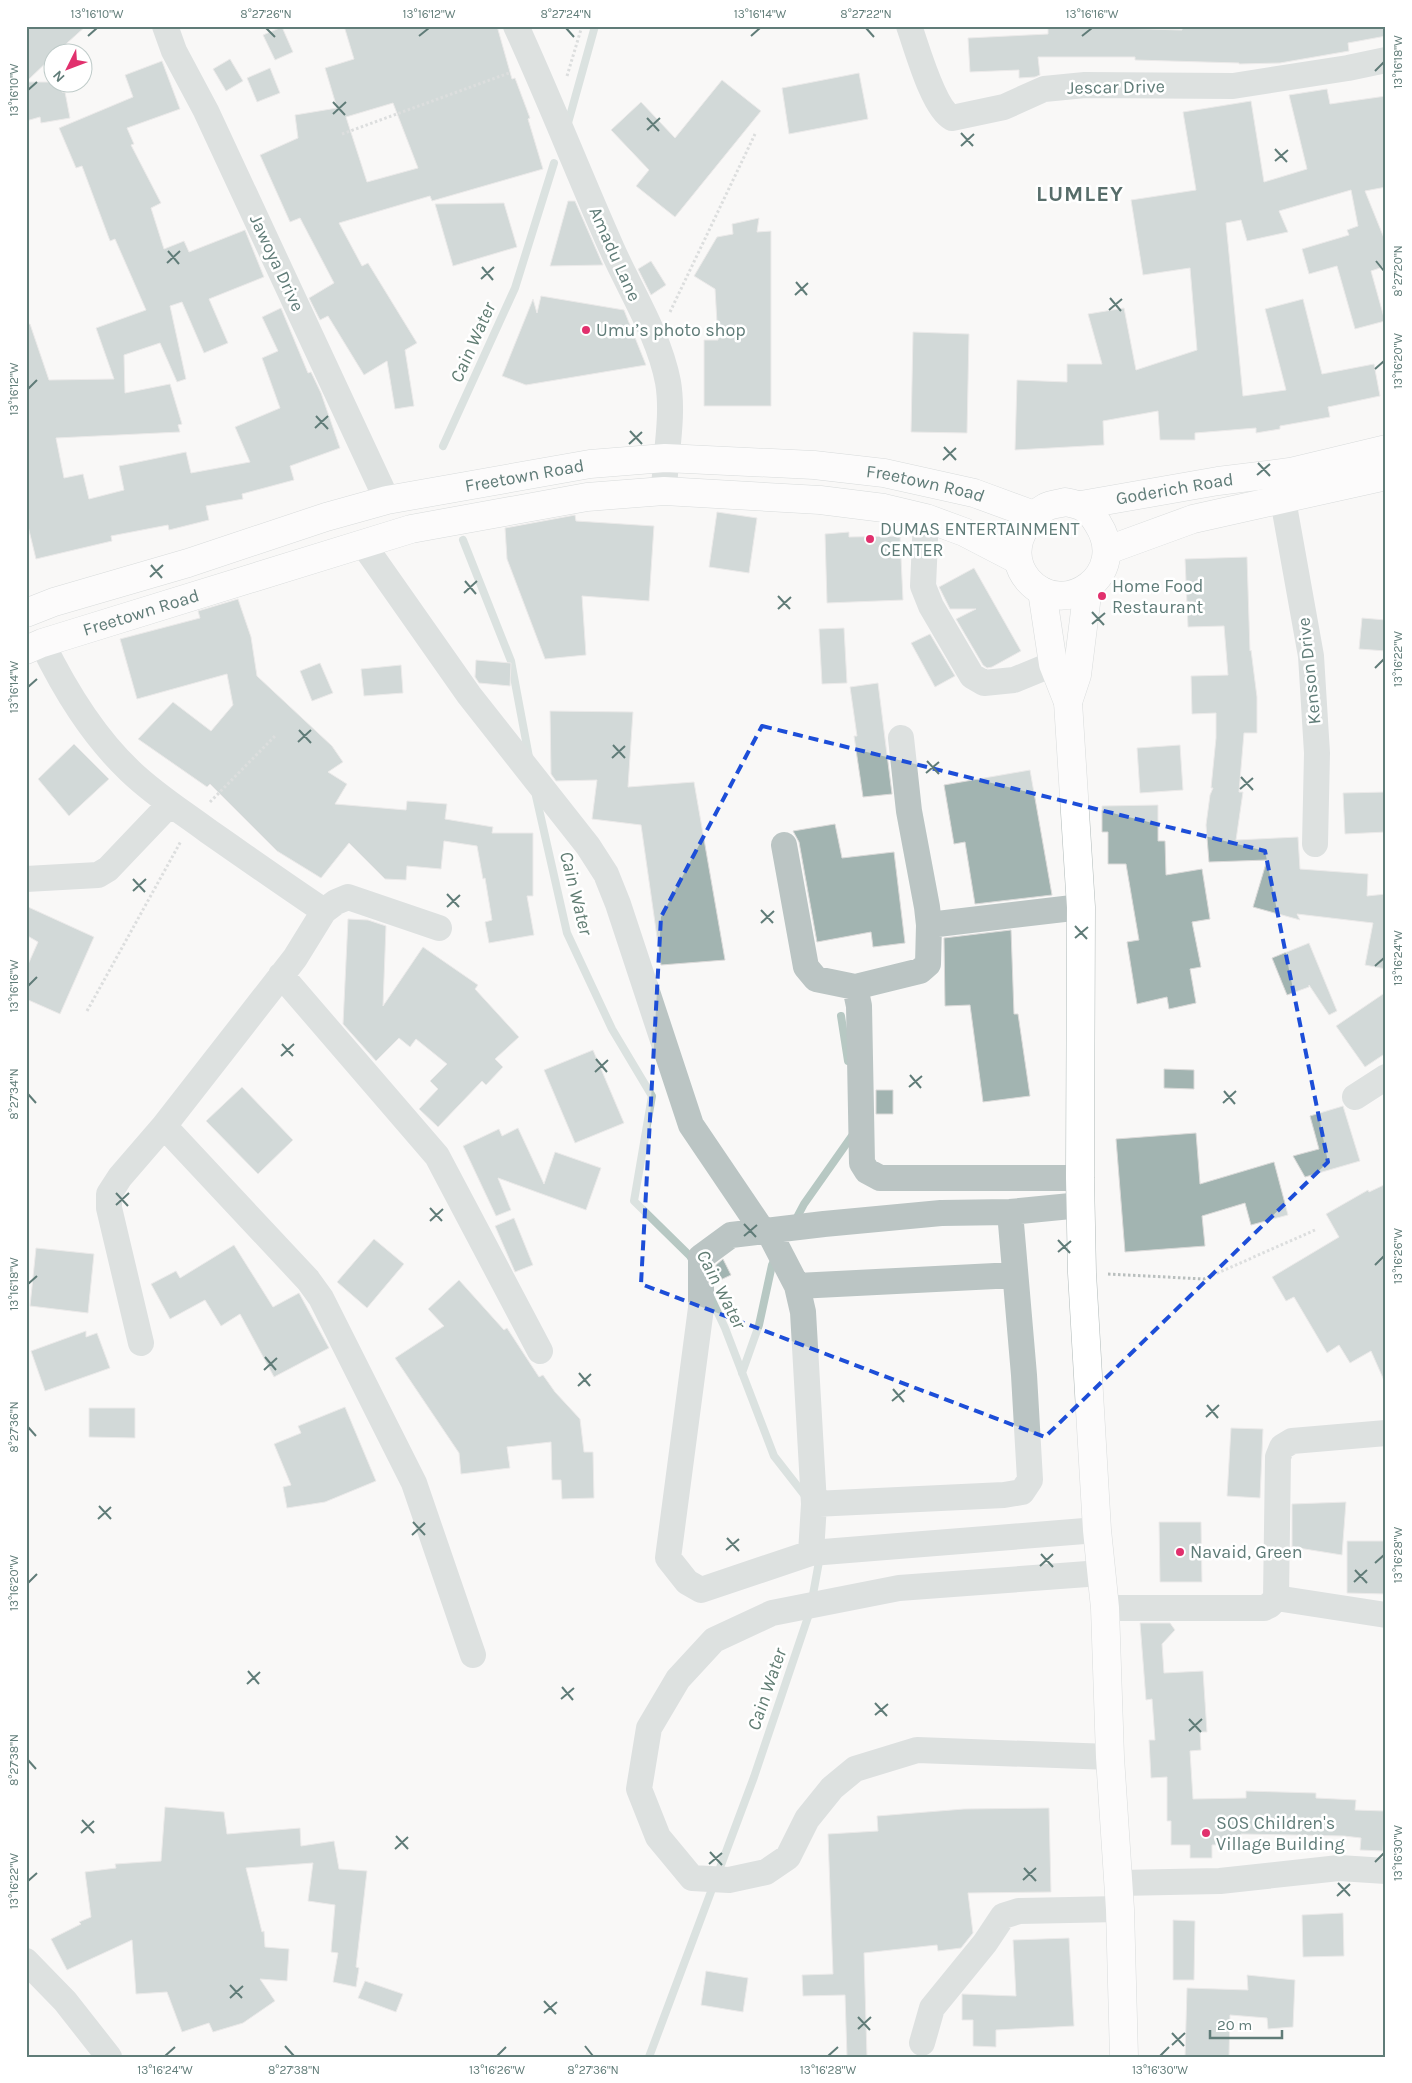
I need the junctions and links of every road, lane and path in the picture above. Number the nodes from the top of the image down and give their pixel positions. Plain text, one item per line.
1 (165, 26) edge
2 (516, 26) edge
3 (582, 26) edge
4 (909, 26) edge
5 (1386, 60) edge
6 (533, 64) junction
7 (554, 115) junction
8 (342, 134) dead end
9 (754, 134) dead end
10 (656, 342) junction
11 (1386, 449) edge
12 (665, 458) junction
13 (1386, 476) edge
14 (664, 491) junction
15 (387, 500) junction
16 (1283, 500) junction
17 (1080, 505) junction
18 (1034, 515) junction
19 (926, 518) junction
20 (363, 544) junction
21 (1108, 550) junction
22 (1016, 559) junction
23 (1088, 587) junction
24 (1042, 591) junction
25 (26, 613) edge
26 (34, 647) edge
27 (1053, 664) junction
28 (1068, 702) junction
29 (275, 736) dead end
30 (901, 738) dead end
31 (169, 805) junction
32 (193, 820) junction
33 (1315, 844) dead end
34 (784, 845) dead end
35 (26, 879) edge
36 (1081, 907) junction
37 (324, 911) junction
38 (929, 925) junction
39 (439, 928) dead end
40 (281, 975) junction
41 (855, 987) junction
42 (87, 1011) dead end
43 (1386, 1077) edge
44 (1355, 1097) dead end
45 (164, 1126) junction
46 (1080, 1178) junction
47 (1081, 1205) junction
48 (1010, 1212) junction
49 (1315, 1230) dead end
50 (769, 1232) junction
51 (1082, 1273) junction
52 (1015, 1275) junction
53 (797, 1286) junction
54 (140, 1343) dead end
55 (540, 1351) dead end
56 (1386, 1433) edge
57 (814, 1504) junction
58 (1097, 1530) junction
59 (811, 1553) junction
60 (1101, 1573) junction
61 (1276, 1598) junction
62 (1105, 1608) junction
63 (1386, 1615) edge
64 (473, 1656) dead end
65 (1110, 1757) junction
66 (1386, 1871) edge
67 (1120, 1896) junction
68 (26, 1961) edge
69 (922, 2043) dead end
70 (109, 2057) edge
71 (1124, 2057) edge

1 - 15 street, Jawoya Drive
2 - 6 street, Amadu Lane
3 - 7 path
4 - 5 street, Jescar Drive
6 - 7 street, Amadu Lane
6 - 8 path
7 - 10 street, Amadu Lane
9 - 10 path
10 - 12 street, Amadu Lane
11 - 17 main road, Goderich Road
12 - 14 street, Amadu Lane
12 - 15 main road, Freetown Road
12 - 18 main road, Freetown Road
13 - 16 main road, Goderich Road
14 - 19 main road, Freetown Road
14 - 20 main road, Freetown Road
15 - 25 main road, Freetown Road
16 - 21 main road, Goderich Road
16 - 33 street, Kenson Drive
17 - 18 main road
17 - 21 main road
18 - 22 main road
19 - 22 main road, Freetown Road
19 - 27 street
20 - 26 main road, Freetown Road
20 - 50 street
21 - 23 main road
22 - 24 main road
23 - 24 main road
23 - 28 main road
24 - 27 main road
26 - 31 street
27 - 28 main road
28 - 36 main road
29 - 32 path
30 - 38 street
31 - 32 street
31 - 35 street
32 - 37 street
32 - 42 path
34 - 41 street
36 - 38 street
36 - 46 main road
37 - 39 street
37 - 40 street
38 - 41 street
40 - 45 street
40 - 55 street
41 - 46 street
43 - 44 street
45 - 54 street
45 - 64 street
46 - 47 main road
47 - 48 street
47 - 51 main road
48 - 50 street
48 - 52 street
49 - 51 path
50 - 53 street
50 - 59 street
51 - 58 main road
52 - 53 street
52 - 57 street
53 - 57 street
56 - 61 street
57 - 59 street
58 - 59 street
58 - 60 main road
60 - 62 main road
60 - 65 street
61 - 62 street
61 - 63 street
62 - 65 main road
65 - 67 main road
66 - 67 street
67 - 69 street
67 - 71 main road
68 - 70 street

